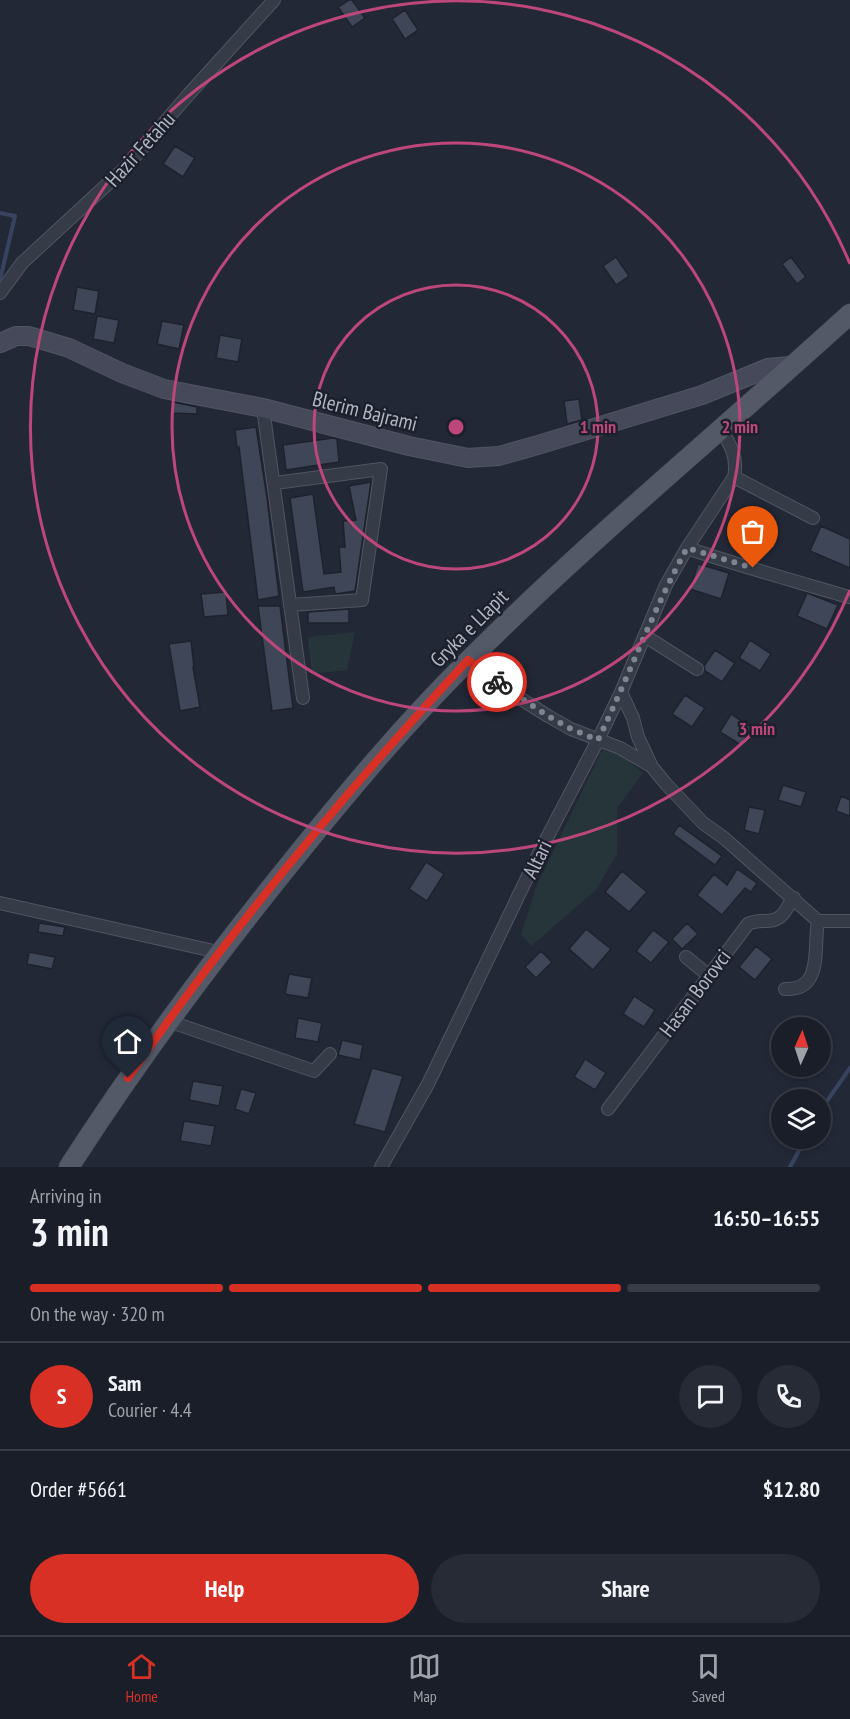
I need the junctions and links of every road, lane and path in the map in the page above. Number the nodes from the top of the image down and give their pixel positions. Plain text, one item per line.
1 (274, 0) edge
2 (0, 293) edge
3 (847, 321) edge
4 (0, 343) edge
5 (790, 366) junction
6 (263, 408) junction
7 (719, 428) junction
8 (734, 477) junction
9 (274, 483) junction
10 (813, 518) dead end
11 (687, 548) junction
12 (849, 597) edge
13 (291, 605) junction
14 (645, 636) junction
15 (468, 660) junction
16 (697, 669) dead end
17 (621, 692) junction
18 (303, 698) dead end
19 (598, 740) junction
20 (652, 767) junction
21 (794, 898) junction
22 (0, 903) edge
23 (818, 921) junction
24 (850, 921) edge
25 (218, 952) junction
26 (686, 957) dead end
27 (708, 975) junction
28 (785, 989) dead end
29 (168, 1021) junction
30 (330, 1054) dead end
31 (608, 1109) dead end
32 (69, 1167) edge
33 (381, 1167) edge

1 - 2 street, Hazir Fetahu
3 - 5 main road, Gryka e Llapit
4 - 6 street, Blerim Bajrami
5 - 6 street, Blerim Bajrami
5 - 7 main road, Gryka e Llapit
6 - 9 street
7 - 8 street
7 - 15 main road, Gryka e Llapit
8 - 10 street
8 - 11 street, Altari
9 - 13 street
9 - 13 street
11 - 12 street
11 - 14 street, Altari
13 - 18 street
14 - 16 street
14 - 17 street, Altari
15 - 19 street
15 - 25 main road, Gryka e Llapit
17 - 19 street, Altari
17 - 20 street
19 - 20 street
19 - 33 street, Altari
20 - 21 street
21 - 23 street
21 - 27 street, Hasan Borovci
22 - 25 street
23 - 24 street
23 - 28 street
25 - 29 main road, Gryka e Llapit
26 - 27 street
27 - 31 street, Hasan Borovci
29 - 30 street
29 - 32 main road, Gryka e Llapit

